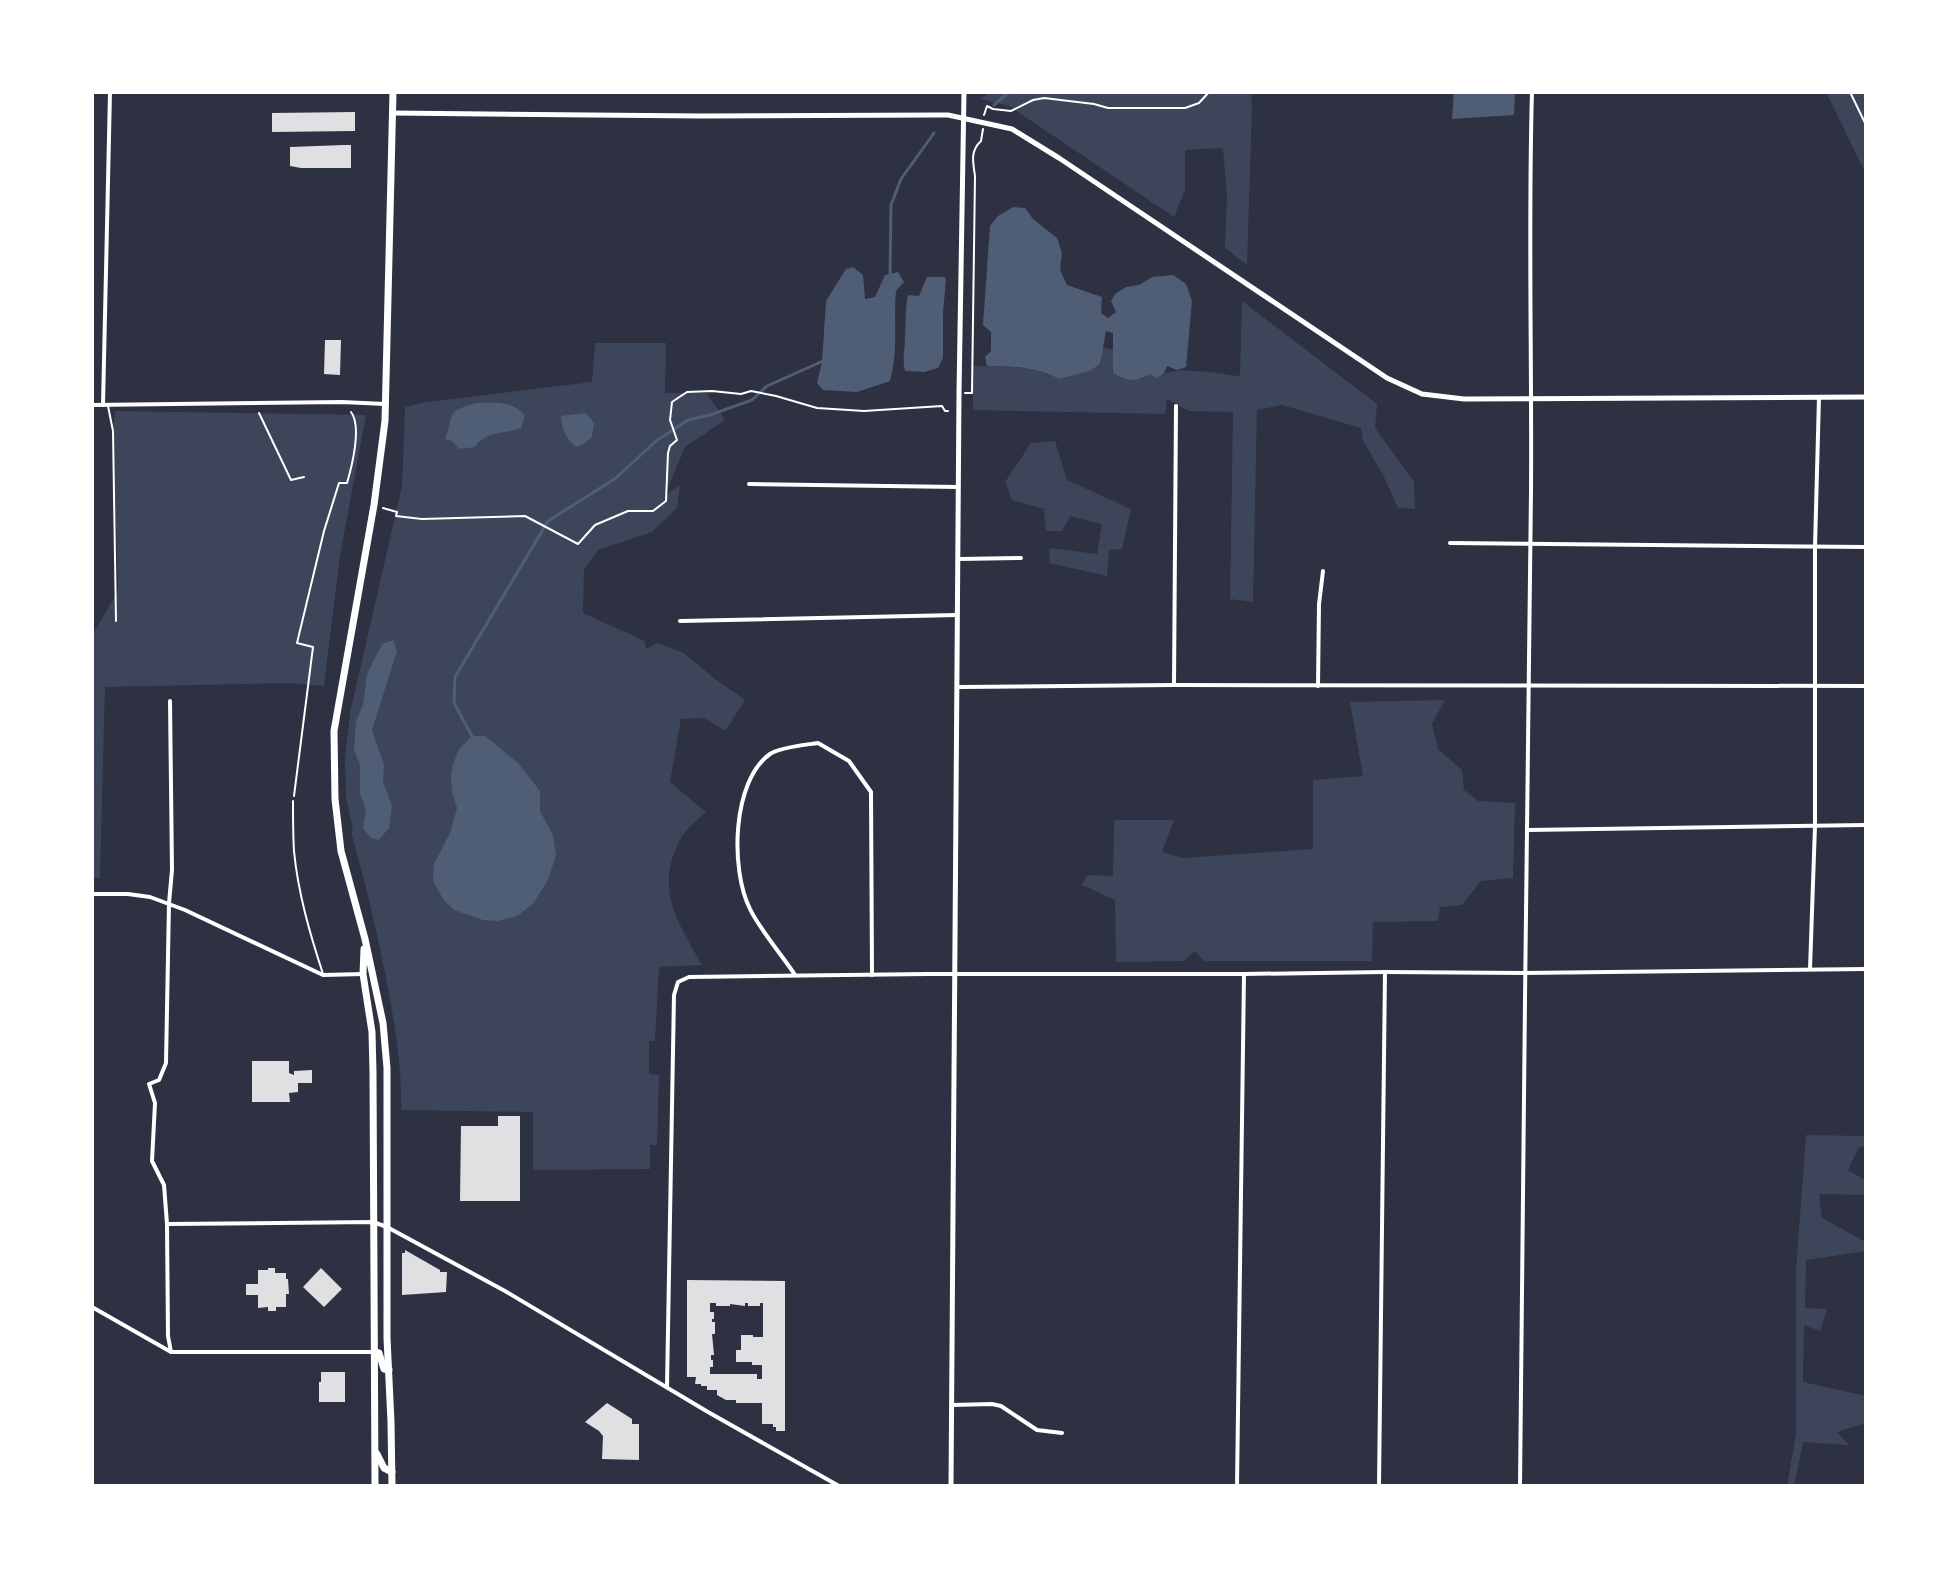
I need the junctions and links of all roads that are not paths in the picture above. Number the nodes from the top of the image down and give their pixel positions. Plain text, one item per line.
1 (110, 92) edge
2 (393, 92) edge
3 (964, 92) edge
4 (1532, 92) edge
5 (392, 113) junction
6 (964, 118) junction
7 (1819, 397) junction
8 (1866, 397) edge
9 (1532, 399) junction
10 (386, 404) junction
11 (92, 405) edge
12 (106, 405) junction
13 (1176, 406) dead end
14 (749, 484) dead end
15 (959, 487) junction
16 (1450, 543) dead end
17 (1530, 545) junction
18 (1815, 547) junction
19 (1866, 547) edge
20 (1021, 558) dead end
21 (959, 559) junction
22 (1323, 571) dead end
23 (959, 615) junction
24 (116, 621) dead end
25 (680, 621) dead end
26 (1174, 685) junction
27 (1318, 686) junction
28 (1814, 686) junction
29 (1866, 686) edge
30 (959, 687) junction
31 (1528, 687) junction
32 (170, 701) dead end
33 (293, 801) road end
34 (1866, 825) edge
35 (1815, 826) junction
36 (1528, 830) junction
37 (92, 894) edge
38 (169, 903) junction
39 (365, 939) junction
40 (1810, 969) junction
41 (1866, 969) edge
42 (1385, 972) junction
43 (1524, 973) junction
44 (363, 974) junction
45 (956, 974) junction
46 (1244, 974) junction
47 (323, 975) junction
48 (795, 975) junction
49 (872, 975) junction
50 (382, 1014) junction
51 (373, 1222) junction
52 (167, 1224) junction
53 (387, 1227) junction
54 (92, 1307) edge
55 (171, 1352) junction
56 (374, 1352) junction
57 (389, 1370) junction
58 (667, 1386) junction
59 (952, 1405) junction
60 (1062, 1433) dead end
61 (376, 1452) junction
62 (392, 1472) junction
63 (375, 1486) edge
64 (392, 1486) edge
65 (839, 1486) edge
66 (951, 1486) edge
67 (1237, 1486) edge
68 (1379, 1486) edge
69 (1520, 1486) edge

1 - 12 street
2 - 5 main road
3 - 6 street
4 - 9 street
5 - 6 street
5 - 10 main road
6 - 9 street
6 - 15 street
7 - 8 street
7 - 9 street
7 - 18 street
9 - 17 street
10 - 12 street
10 - 39 main road
11 - 12 street
12 - 24 lane
13 - 26 street
14 - 15 street
15 - 21 street
16 - 17 street
17 - 18 street
17 - 31 street
18 - 19 street
18 - 28 street
20 - 21 street
21 - 23 street
22 - 27 street
23 - 25 street
23 - 30 street
26 - 27 street
26 - 30 street
27 - 31 street
28 - 29 street
28 - 31 street
28 - 35 street
30 - 45 street
31 - 36 street
32 - 38 street
33 - 47 lane
34 - 35 street
35 - 36 street
35 - 40 street
36 - 43 street
37 - 38 street
38 - 47 street
38 - 52 street
39 - 44 main road
39 - 50 main road
40 - 41 street
40 - 43 street
42 - 43 street
42 - 46 street
42 - 68 street
43 - 69 street
44 - 47 street
44 - 50 main road
44 - 51 main road
45 - 46 street
45 - 49 street
45 - 59 street
46 - 67 street
48 - 49 street
48 - 49 street
48 - 58 street
50 - 53 main road
51 - 52 street
51 - 53 street
51 - 56 main road
52 - 55 street
53 - 57 main road
53 - 58 street
54 - 55 street
55 - 56 street
56 - 57 main road
56 - 61 main road
57 - 62 main road
58 - 65 street
59 - 60 street
59 - 66 street
61 - 62 main road
61 - 63 main road
62 - 64 main road

